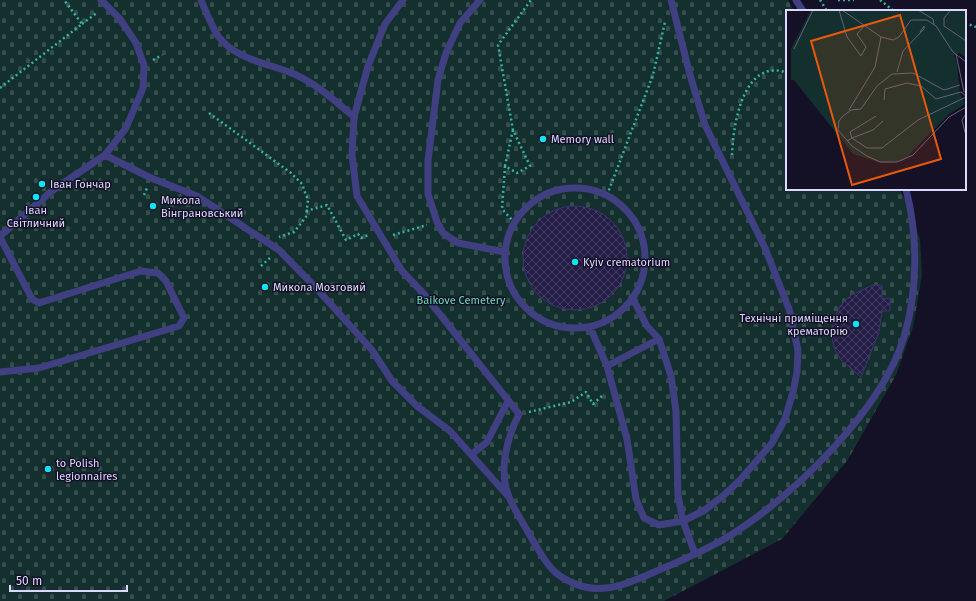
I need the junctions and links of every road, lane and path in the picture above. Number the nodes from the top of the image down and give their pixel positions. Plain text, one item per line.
1 (64, 0) edge
2 (201, 0) edge
3 (403, 0) edge
4 (480, 0) edge
5 (531, 0) edge
6 (671, 0) edge
7 (796, 0) edge
8 (820, 0) edge
9 (838, 0) edge
10 (854, 0) edge
11 (880, 0) edge
12 (104, 3) edge
13 (802, 10) edge
14 (826, 10) edge
15 (893, 10) edge
16 (665, 18) dead end
17 (966, 23) edge
18 (82, 24) junction
19 (976, 26) edge
20 (786, 74) edge
21 (0, 88) edge
22 (209, 113) dead end
23 (354, 117) junction
24 (514, 130) junction
25 (105, 155) junction
26 (732, 156) dead end
27 (505, 166) junction
28 (906, 190) edge
29 (607, 195) junction
30 (306, 211) junction
31 (514, 222) junction
32 (422, 227) dead end
33 (404, 233) dead end
34 (367, 235) dead end
35 (0, 237) edge
36 (275, 238) dead end
37 (505, 252) junction
38 (632, 297) junction
39 (590, 327) junction
40 (659, 339) junction
41 (607, 366) junction
42 (0, 372) edge
43 (602, 389) dead end
44 (508, 401) junction
45 (534, 411) dead end
46 (472, 454) junction
47 (509, 497) junction
48 (683, 521) junction
49 (695, 554) junction

1 - 18 path
2 - 23 lane
3 - 23 lane
4 - 37 lane
5 - 24 path
6 - 48 lane
7 - 13 lane
8 - 14 path
9 - 10 path
11 - 15 path
12 - 18 path
12 - 25 lane
16 - 29 path
17 - 19 path
18 - 21 path
20 - 26 path
22 - 30 path
23 - 44 lane
24 - 27 path
24 - 27 path
25 - 35 lane
25 - 46 lane
27 - 31 path
28 - 49 lane
29 - 31 lane
29 - 38 lane
30 - 34 path
30 - 36 path
31 - 37 lane
32 - 33 path
35 - 42 lane
37 - 39 lane
38 - 39 lane
38 - 40 lane
39 - 41 lane
40 - 41 lane
40 - 48 lane
41 - 48 lane
43 - 45 path
44 - 46 lane
44 - 47 lane
46 - 47 lane
47 - 49 lane
48 - 49 lane

